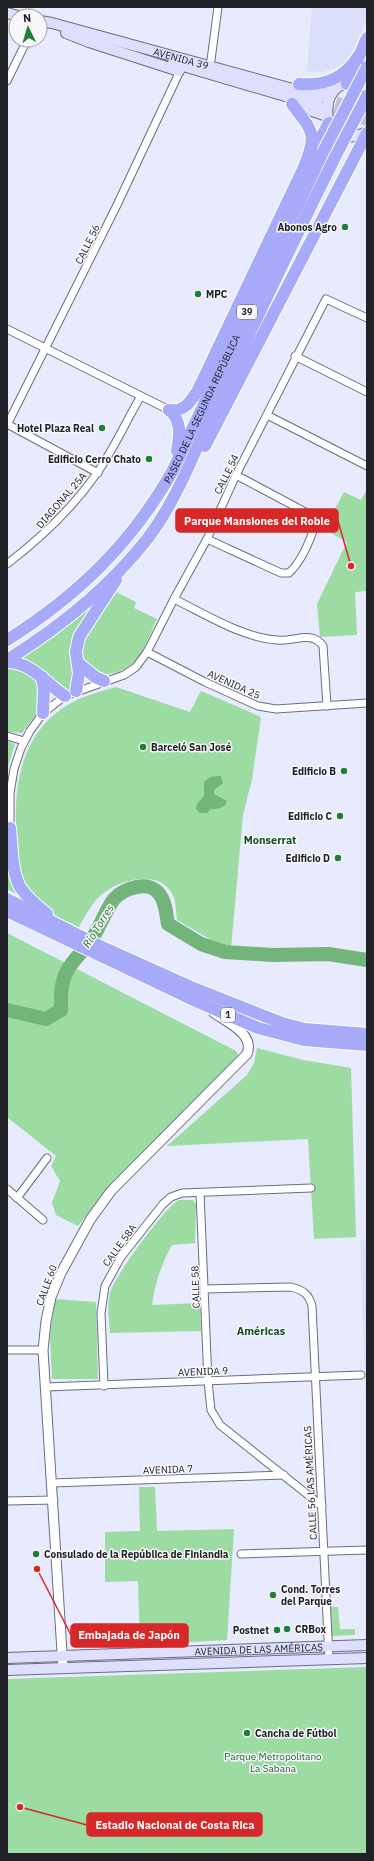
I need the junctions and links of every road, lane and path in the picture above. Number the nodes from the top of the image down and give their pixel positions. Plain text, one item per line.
1 (218, 7) edge
2 (48, 24) edge
3 (54, 26) junction
4 (367, 38) edge
5 (23, 48) edge
6 (359, 55) junction
7 (211, 60) junction
8 (367, 67) edge
9 (180, 70) junction
10 (7, 81) edge
11 (299, 84) junction
12 (347, 84) junction
13 (367, 88) edge
14 (332, 93) junction
15 (367, 96) edge
16 (320, 102) tunnel mouth
17 (292, 104) junction
18 (328, 119) junction
19 (367, 133) edge
20 (304, 167) junction
21 (367, 318) edge
22 (7, 328) edge
23 (46, 348) junction
24 (296, 356) junction
25 (198, 390) junction
26 (367, 392) edge
27 (141, 396) junction
28 (169, 410) junction
29 (267, 415) junction
30 (7, 425) edge
31 (183, 448) junction
32 (367, 466) edge
33 (172, 472) junction
34 (98, 473) junction
35 (236, 475) junction
36 (172, 502) junction
37 (207, 539) junction
38 (7, 564) edge
39 (125, 565) junction
40 (174, 599) junction
41 (7, 640) edge
42 (148, 652) junction
43 (7, 661) edge
44 (78, 663) junction
45 (42, 677) junction
46 (104, 681) junction
47 (71, 694) junction
48 (367, 703) edge
49 (327, 706) junction
50 (42, 713) junction
51 (7, 736) edge
52 (24, 741) junction
53 (9, 827) edge
54 (7, 847) edge
55 (7, 899) edge
56 (7, 911) edge
57 (61, 929) junction
58 (100, 951) junction
59 (198, 1002) junction
60 (367, 1034) edge
61 (367, 1045) edge
62 (47, 1158) dead end
63 (311, 1188) dead end
64 (7, 1189) edge
65 (200, 1192) junction
66 (17, 1198) junction
67 (43, 1220) dead end
68 (205, 1289) junction
69 (7, 1350) edge
70 (43, 1350) junction
71 (362, 1375) dead end
72 (315, 1377) junction
73 (208, 1381) junction
74 (104, 1386) junction
75 (46, 1387) junction
76 (284, 1475) junction
77 (52, 1483) junction
78 (54, 1500) junction
79 (7, 1501) edge
80 (322, 1506) junction
81 (367, 1550) edge
82 (324, 1551) junction
83 (241, 1554) dead end
84 (367, 1645) edge
85 (328, 1646) junction
86 (62, 1656) junction
87 (7, 1658) edge
88 (367, 1658) edge
89 (329, 1660) junction
90 (63, 1668) junction
91 (7, 1670) edge

1 - 7 street
2 - 3 main road, AVENIDA 39
3 - 7 main road
3 - 9 main road
3 - 16 main road, AVENIDA 39
4 - 6 highway
5 - 10 street
6 - 11 highway
6 - 12 highway
7 - 11 main road
8 - 31 highway, PASEO DE LA SEGUNDA REPÚBLICA / 39, bridge
9 - 17 main road
9 - 23 street, CALLE 56
11 - 14 main road
12 - 13 main road
12 - 14 main road
14 - 18 main road
15 - 36 highway, PASEO DE LA SEGUNDA REPÚBLICA / 39, bridge
17 - 18 main road
17 - 20 highway
18 - 19 main road
18 - 20 highway
19 - 36 highway
20 - 25 highway
21 - 24 street, CALLE 54
22 - 23 street
23 - 27 street
23 - 30 street, CALLE 56
24 - 26 street
24 - 29 street, CALLE 54
25 - 28 highway
25 - 31 highway
27 - 28 street
27 - 34 street, DIAGONAL 25A
28 - 33 highway
29 - 32 street
29 - 35 street, CALLE 54
30 - 34 street
31 - 33 highway, PASEO DE LA SEGUNDA REPÚBLICA / 39
33 - 41 highway, PASEO DE LA SEGUNDA REPÚBLICA / 39
34 - 38 street, DIAGONAL 25A
35 - 37 street, CALLE 54
35 - 37 street
36 - 39 highway, PASEO DE LA SEGUNDA REPÚBLICA / 39
37 - 40 street, CALLE 54
39 - 43 highway, PASEO DE LA SEGUNDA REPÚBLICA / 39
39 - 44 highway
40 - 42 street, CALLE 54
40 - 49 street
42 - 46 street, CALLE 54
42 - 49 street, AVENIDA 25
43 - 45 highway
44 - 46 highway
44 - 47 highway
45 - 47 highway
45 - 50 highway
46 - 47 street, CALLE 54
47 - 50 street, CALLE 54
48 - 49 street, AVENIDA 25
50 - 52 street
51 - 52 street
52 - 53 street
53 - 54 highway
53 - 57 highway
55 - 57 highway, 1
56 - 57 highway, 1
57 - 58 highway, 1
58 - 59 highway, 1
58 - 60 highway, 1
59 - 61 highway, 1
59 - 70 street, CALLE 60
62 - 66 street
63 - 65 street
64 - 66 street
65 - 68 street, CALLE 58
65 - 74 street, CALLE 58A
66 - 67 street
68 - 72 street, CALLE 56 LAS AMÉRICAS
68 - 73 street, CALLE 58
69 - 70 street
70 - 75 street, CALLE 60
71 - 72 street, AVENIDA 9
72 - 73 street, AVENIDA 9
72 - 80 street, CALLE 56 LAS AMÉRICAS
73 - 74 street, AVENIDA 9
73 - 76 street, CALLE 58
74 - 75 street, AVENIDA 9
75 - 77 street, CALLE 60
76 - 77 street, AVENIDA 7
76 - 80 street, CALLE 58
77 - 78 street, CALLE 60
78 - 79 street
78 - 86 street, CALLE 60
80 - 82 street, CALLE 56 LAS AMÉRICAS
81 - 82 street
82 - 83 street
82 - 85 street, CALLE 56 LAS AMÉRICAS
84 - 85 main road, AVENIDA DE LAS AMÉRICAS
85 - 86 main road, AVENIDA DE LAS AMÉRICAS
85 - 89 street, CALLE 56 LAS AMÉRICAS
86 - 87 main road, AVENIDA DE LAS AMÉRICAS
86 - 90 street, CALLE 60
88 - 89 main road, AVENIDA DE LAS AMÉRICAS
89 - 90 main road, AVENIDA DE LAS AMÉRICAS
90 - 91 main road, AVENIDA DE LAS AMÉRICAS

